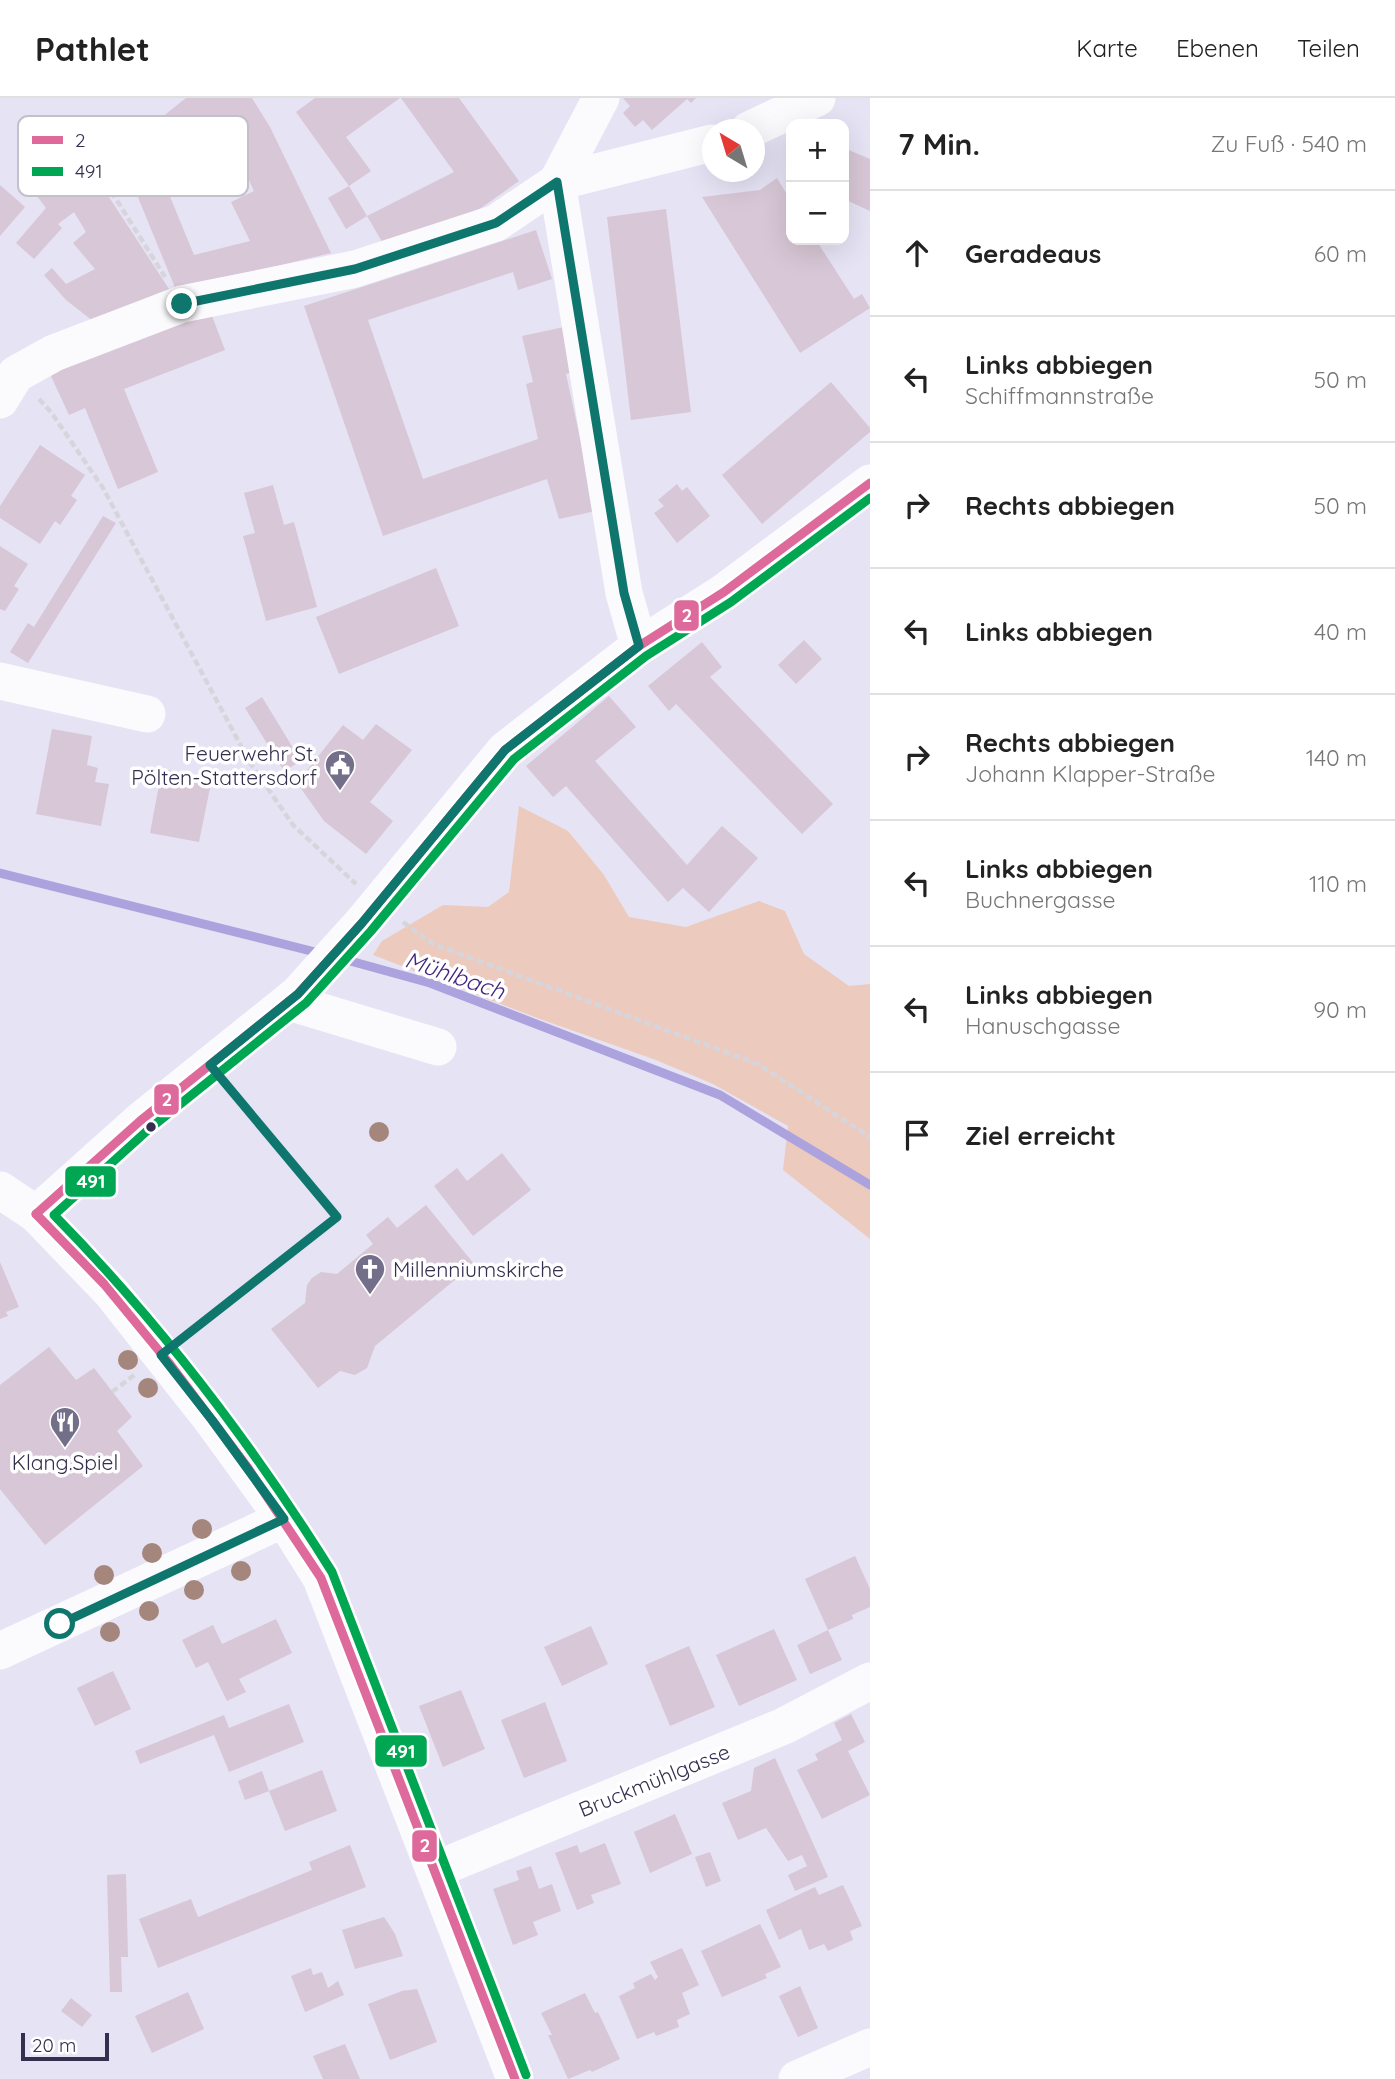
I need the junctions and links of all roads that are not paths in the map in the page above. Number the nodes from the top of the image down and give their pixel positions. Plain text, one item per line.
1 (601, 98) edge
2 (817, 98) edge
3 (765, 122) edge
4 (702, 146) edge
5 (557, 182) junction
6 (5, 380) edge
7 (870, 483) edge
8 (639, 646) junction
9 (0, 681) edge
10 (147, 714) dead end
11 (293, 998) junction
12 (438, 1047) dead end
13 (0, 1189) edge
14 (36, 1214) junction
15 (284, 1519) junction
16 (0, 1651) edge
17 (870, 1681) edge
18 (435, 1870) junction
19 (870, 2047) edge
20 (516, 2079) edge
21 (797, 2079) edge

1 - 5 street
2 - 3 street
4 - 5 street
5 - 6 street
5 - 8 street
7 - 8 street
8 - 11 street
9 - 10 street
11 - 12 street
11 - 14 street
13 - 14 street
14 - 15 street
15 - 16 street
15 - 18 street
17 - 18 street, Bruckmühlgasse
18 - 20 street
19 - 21 street

